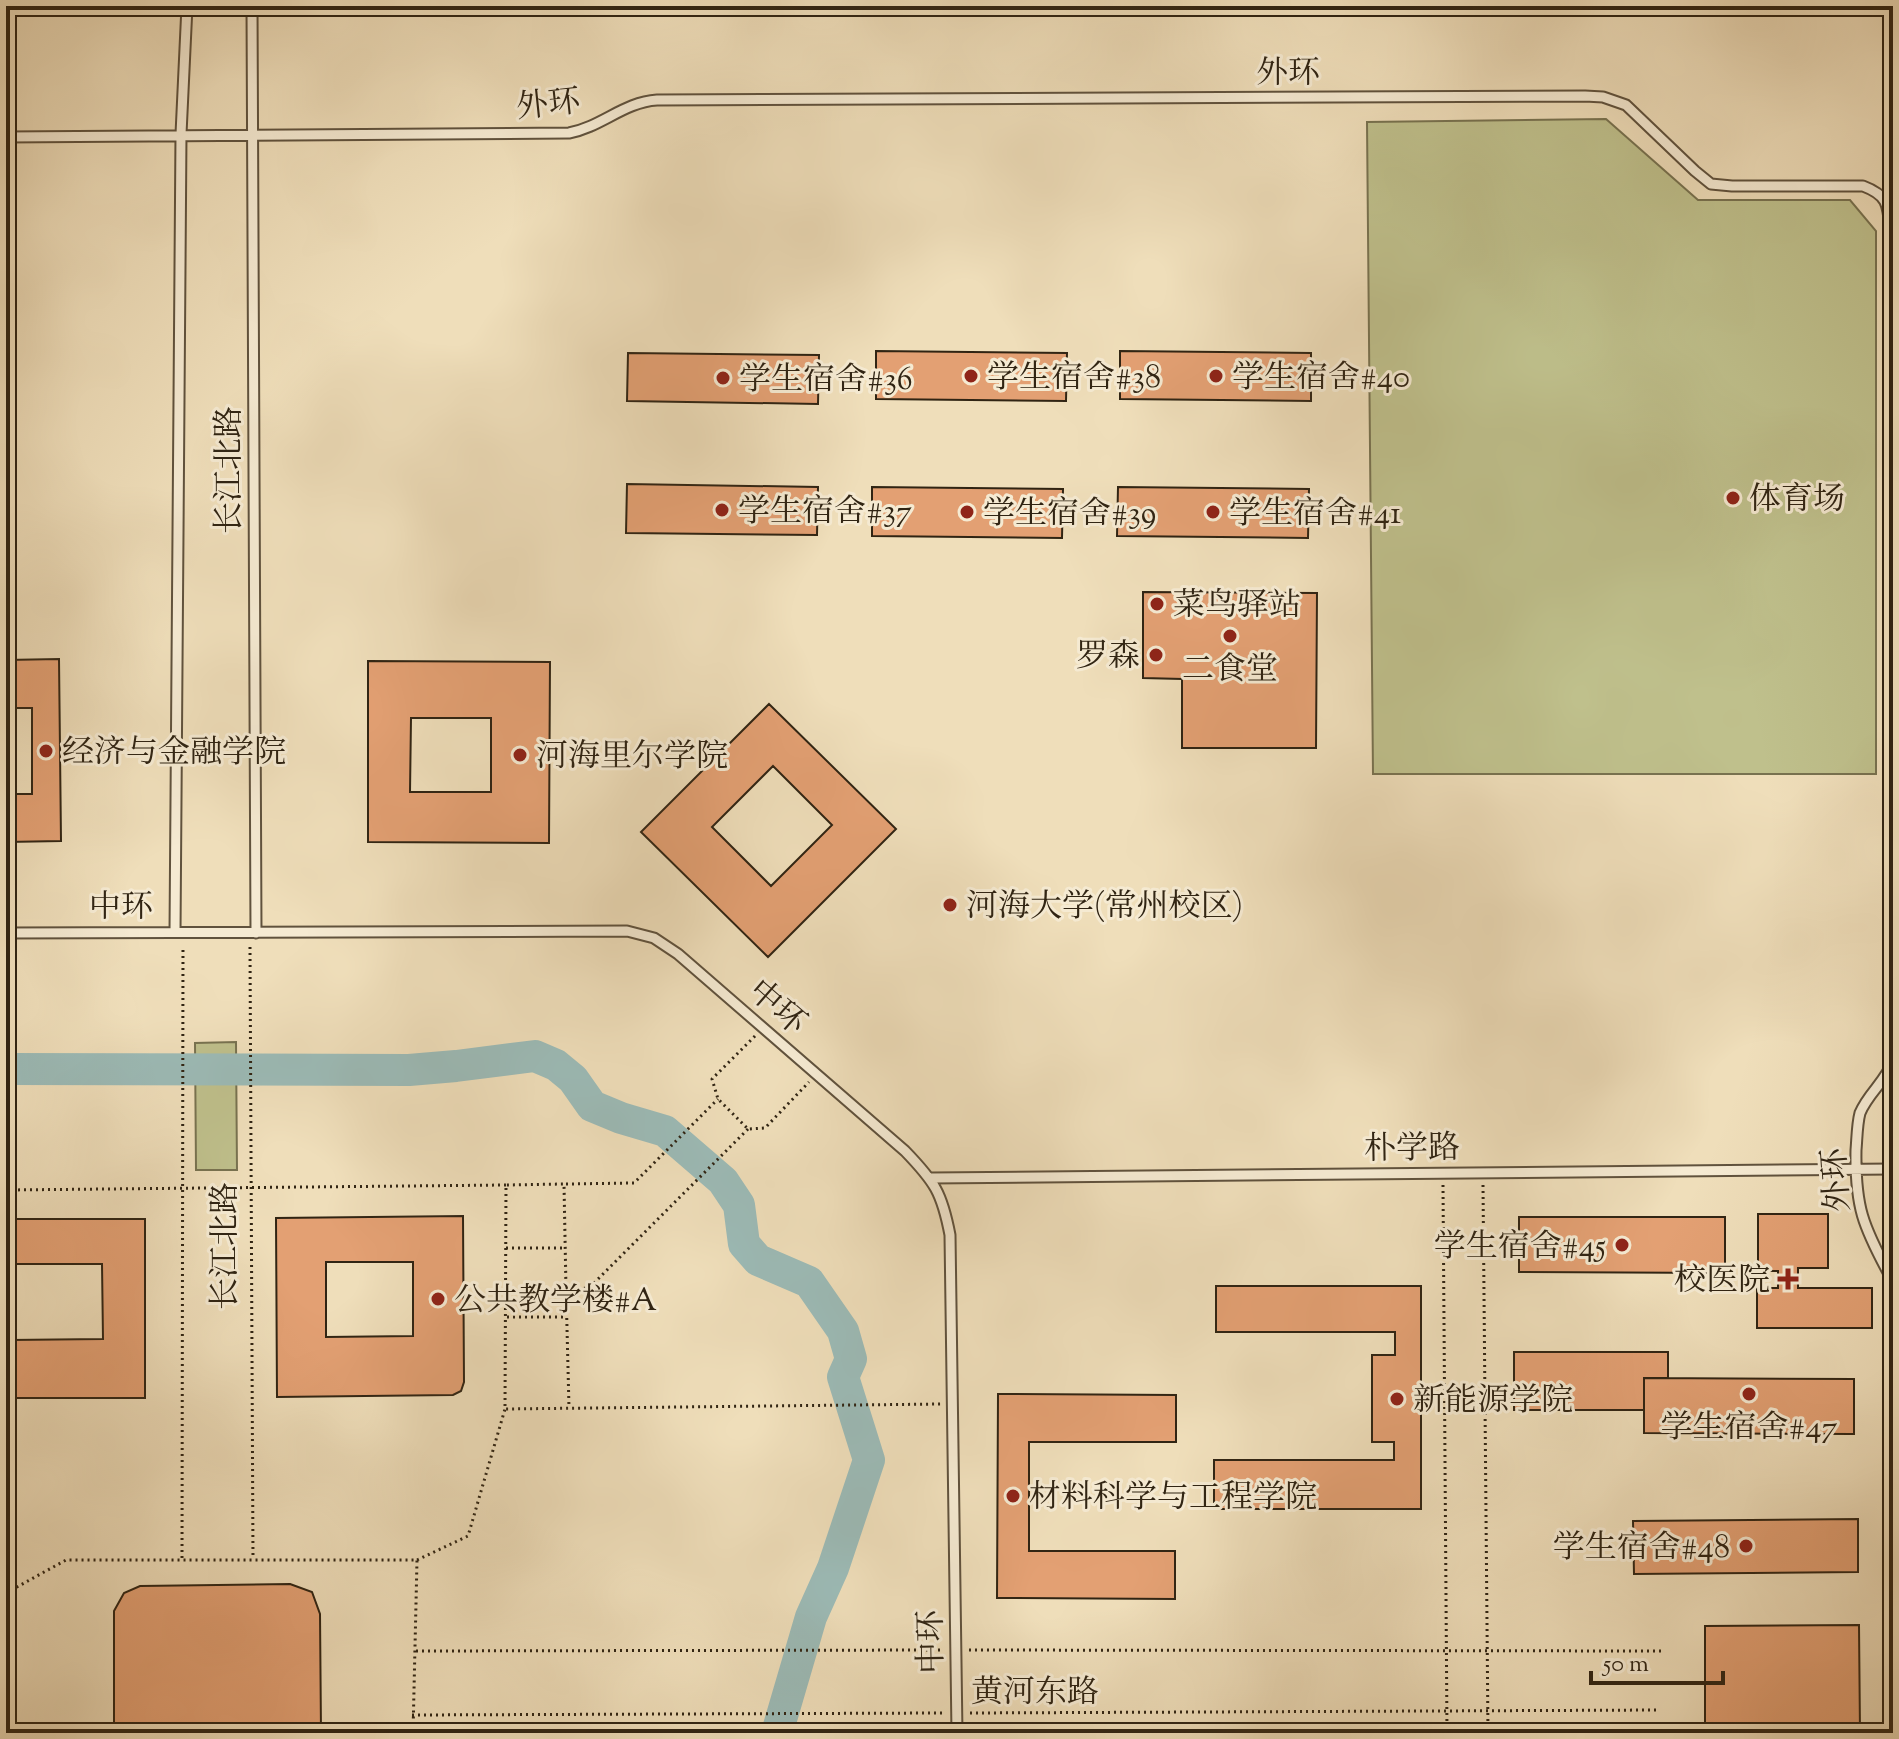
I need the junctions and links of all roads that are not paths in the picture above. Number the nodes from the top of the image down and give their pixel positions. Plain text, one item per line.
1 (187, 6) edge
2 (252, 6) edge
3 (181, 134) junction
4 (252, 135) junction
5 (6, 137) edge
6 (1893, 853) edge
7 (179, 932) junction
8 (6, 933) edge
9 (253, 933) junction
10 (1893, 1060) edge
11 (1856, 1169) junction
12 (1893, 1169) edge
13 (931, 1178) junction
14 (957, 1733) edge
15 (1893, 1733) edge

1 - 3 lane, 长江北路
2 - 4 lane, 长江北路
3 - 4 lane, 外环
3 - 5 lane, 外环
3 - 7 lane, 长江北路
4 - 6 lane, 外环
4 - 9 lane, 长江北路
7 - 8 lane, 中环
7 - 9 lane, 中环
9 - 13 lane, 中环
10 - 11 lane, 外环
11 - 12 lane, 朴学路
11 - 13 lane, 朴学路
11 - 15 lane, 外环
13 - 14 lane, 中环

